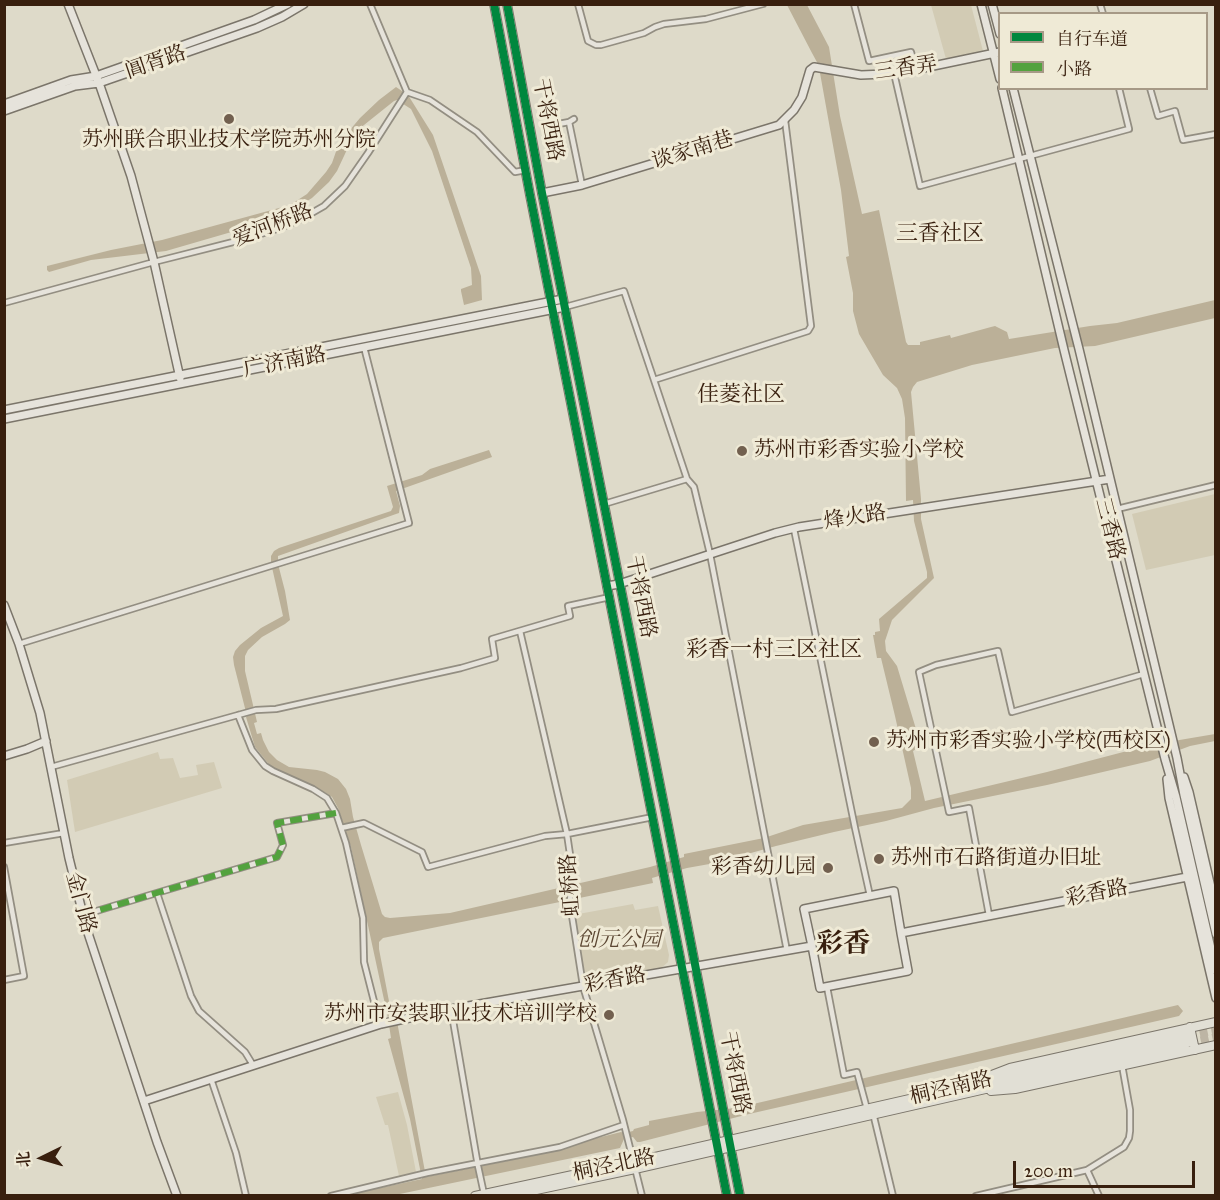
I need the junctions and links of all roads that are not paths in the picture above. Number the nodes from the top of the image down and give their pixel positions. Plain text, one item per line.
1 (68, 4) edge
2 (288, 4) edge
3 (304, 4) edge
4 (370, 4) edge
5 (494, 4) edge
6 (507, 4) edge
7 (578, 4) edge
8 (763, 4) edge
9 (854, 4) edge
10 (981, 4) edge
11 (992, 4) edge
12 (998, 30) edge
13 (996, 53) edge
14 (916, 70) junction
15 (998, 70) edge
16 (894, 73) junction
17 (98, 79) junction
18 (1002, 90) edge
19 (1014, 90) edge
20 (1120, 90) edge
21 (1151, 90) edge
22 (407, 92) junction
23 (4, 104) edge
24 (4, 111) edge
25 (785, 120) junction
26 (529, 124) junction
27 (517, 126) junction
28 (548, 126) dead end
29 (1215, 134) edge
30 (1030, 155) junction
31 (1019, 158) junction
32 (526, 170) junction
33 (582, 185) junction
34 (542, 193) junction
35 (154, 260) junction
36 (4, 303) edge
37 (564, 303) junction
38 (552, 306) junction
39 (364, 347) junction
40 (181, 379) junction
41 (654, 380) junction
42 (4, 410) edge
43 (4, 419) edge
44 (687, 478) junction
45 (1110, 479) junction
46 (1097, 480) junction
47 (1215, 485) edge
48 (604, 504) junction
49 (1117, 509) junction
50 (794, 529) junction
51 (710, 554) junction
52 (619, 584) junction
53 (607, 586) junction
54 (610, 597) junction
55 (4, 605) edge
56 (520, 631) junction
57 (19, 644) junction
58 (1144, 674) junction
59 (238, 715) junction
60 (46, 741) junction
61 (4, 756) edge
62 (1176, 757) junction
63 (1165, 758) junction
64 (51, 767) junction
65 (336, 813) junction
66 (653, 817) junction
67 (342, 827) junction
68 (64, 833) junction
69 (567, 834) junction
70 (4, 843) edge
71 (4, 867) edge
72 (1187, 877) junction
73 (1214, 891) edge
74 (157, 893) junction
75 (870, 896) junction
76 (1215, 909) edge
77 (83, 915) junction
78 (989, 915) junction
79 (901, 933) junction
80 (1215, 934) edge
81 (812, 946) junction
82 (787, 951) junction
83 (694, 967) junction
84 (682, 969) junction
85 (1215, 970) edge
86 (4, 980) edge
87 (583, 986) junction
88 (827, 987) junction
89 (1215, 998) edge
90 (451, 1009) junction
91 (1215, 1022) edge
92 (381, 1024) junction
93 (1190, 1027) junction
94 (1186, 1040) tunnel mouth
95 (1215, 1045) edge
96 (1195, 1050) junction
97 (253, 1065) junction
98 (1122, 1065) junction
99 (211, 1079) junction
100 (956, 1092) junction
101 (144, 1101) junction
102 (870, 1111) junction
103 (624, 1125) junction
104 (730, 1144) junction
105 (718, 1146) junction
106 (478, 1165) junction
107 (634, 1166) junction
108 (1087, 1170) junction
109 (484, 1194) junction
110 (177, 1196) edge
111 (246, 1196) edge
112 (331, 1196) edge
113 (475, 1196) edge
114 (508, 1196) edge
115 (642, 1196) edge
116 (727, 1196) edge
117 (740, 1196) edge
118 (893, 1196) edge
119 (976, 1196) edge
120 (1099, 1196) edge

1 - 17 main road
2 - 17 main road, 阊胥路
3 - 17 main road, 阊胥路
4 - 22 street
5 - 27 main road, 干将西路
6 - 26 main road, 干将西路
7 - 8 street
9 - 14 street
10 - 13 main road
11 - 12 main road
13 - 14 main road, 三香弄
13 - 15 main road
14 - 16 main road, 三香弄
16 - 25 main road, 三香弄
16 - 31 street
17 - 23 main road, 阊胥路
17 - 24 main road, 阊胥路
17 - 35 main road
18 - 31 main road, 三香路
19 - 30 main road, 三香路
20 - 30 street
21 - 29 street
22 - 32 street
22 - 35 street, 爱河桥路
25 - 33 main road, 谈家南巷
25 - 41 street
26 - 27 main road
26 - 34 main road, 干将西路
27 - 32 main road, 干将西路
28 - 33 street
30 - 31 street
30 - 45 main road, 三香路
31 - 46 main road, 三香路
32 - 38 main road, 干将西路
33 - 34 main road, 谈家南巷
34 - 37 main road, 干将西路
35 - 36 street, 爱河桥路
35 - 40 main road
37 - 38 main road, 广济南路
37 - 41 street
37 - 48 main road, 干将西路
38 - 39 main road, 广济南路
38 - 40 main road, 广济南路
38 - 53 main road, 干将西路
39 - 40 main road, 广济南路
39 - 57 street
40 - 42 main road, 广济南路
40 - 43 main road, 广济南路
41 - 44 street
44 - 48 street
44 - 51 street
45 - 46 main road, 烽火路
45 - 49 main road, 三香路
46 - 50 main road, 烽火路
46 - 58 main road, 三香路
47 - 49 street
48 - 52 main road, 干将西路
49 - 62 main road, 三香路
50 - 51 main road, 烽火路
50 - 75 street
51 - 52 main road, 烽火路
51 - 82 street
52 - 53 main road, 烽火路
52 - 83 main road, 干将西路
53 - 54 main road, 干将西路
54 - 56 street
54 - 66 main road, 干将西路
55 - 57 main road, 金门路
56 - 59 street
56 - 69 street
57 - 60 main road, 金门路
58 - 63 main road, 三香路
58 - 78 street
59 - 64 street
59 - 65 street
60 - 61 main road
60 - 64 main road, 金门路
62 - 73 main road
62 - 80 main road, 三香路
63 - 72 main road
63 - 85 main road, 三香路
64 - 68 main road, 金门路
65 - 67 street
65 - 74 street
66 - 69 street, 虹桥路
66 - 84 main road, 干将西路
67 - 69 street
67 - 92 street
68 - 70 street
68 - 77 main road, 金门路
69 - 87 street, 虹桥路
71 - 86 street
72 - 78 main road, 彩香路
72 - 89 main road
73 - 76 main road
74 - 77 street
74 - 97 street
75 - 79 main road
75 - 81 main road
77 - 101 main road, 金门路
78 - 79 main road, 彩香路
79 - 88 main road
81 - 82 main road, 彩香路
81 - 88 main road
82 - 83 main road, 彩香路
83 - 84 main road, 彩香路
83 - 104 main road, 干将西路
84 - 87 main road, 彩香路
84 - 105 main road, 干将西路
87 - 90 main road, 彩香路
87 - 103 street, 虹桥路
88 - 102 street
90 - 92 main road, 彩香路
90 - 106 street
91 - 93 main road
92 - 97 main road, 彩香路
93 - 96 main road
93 - 100 main road
94 - 100 main road, 桐泾南路
95 - 96 main road
96 - 98 main road
97 - 99 main road, 彩香路
98 - 100 main road
98 - 108 street
99 - 101 main road, 彩香路
99 - 111 street
100 - 102 main road, 桐泾南路
101 - 110 main road, 金门路
102 - 104 main road, 桐泾南路
102 - 118 street
103 - 106 street
103 - 107 street, 虹桥路
104 - 105 main road, 桐泾南路
104 - 117 main road, 干将西路
105 - 107 main road, 桐泾北路
105 - 116 main road, 干将西路
106 - 109 street
106 - 112 street
107 - 109 main road, 桐泾北路
107 - 114 main road, 桐泾北路
107 - 115 street, 虹桥路
108 - 119 street
108 - 120 street
109 - 113 main road, 桐泾北路

